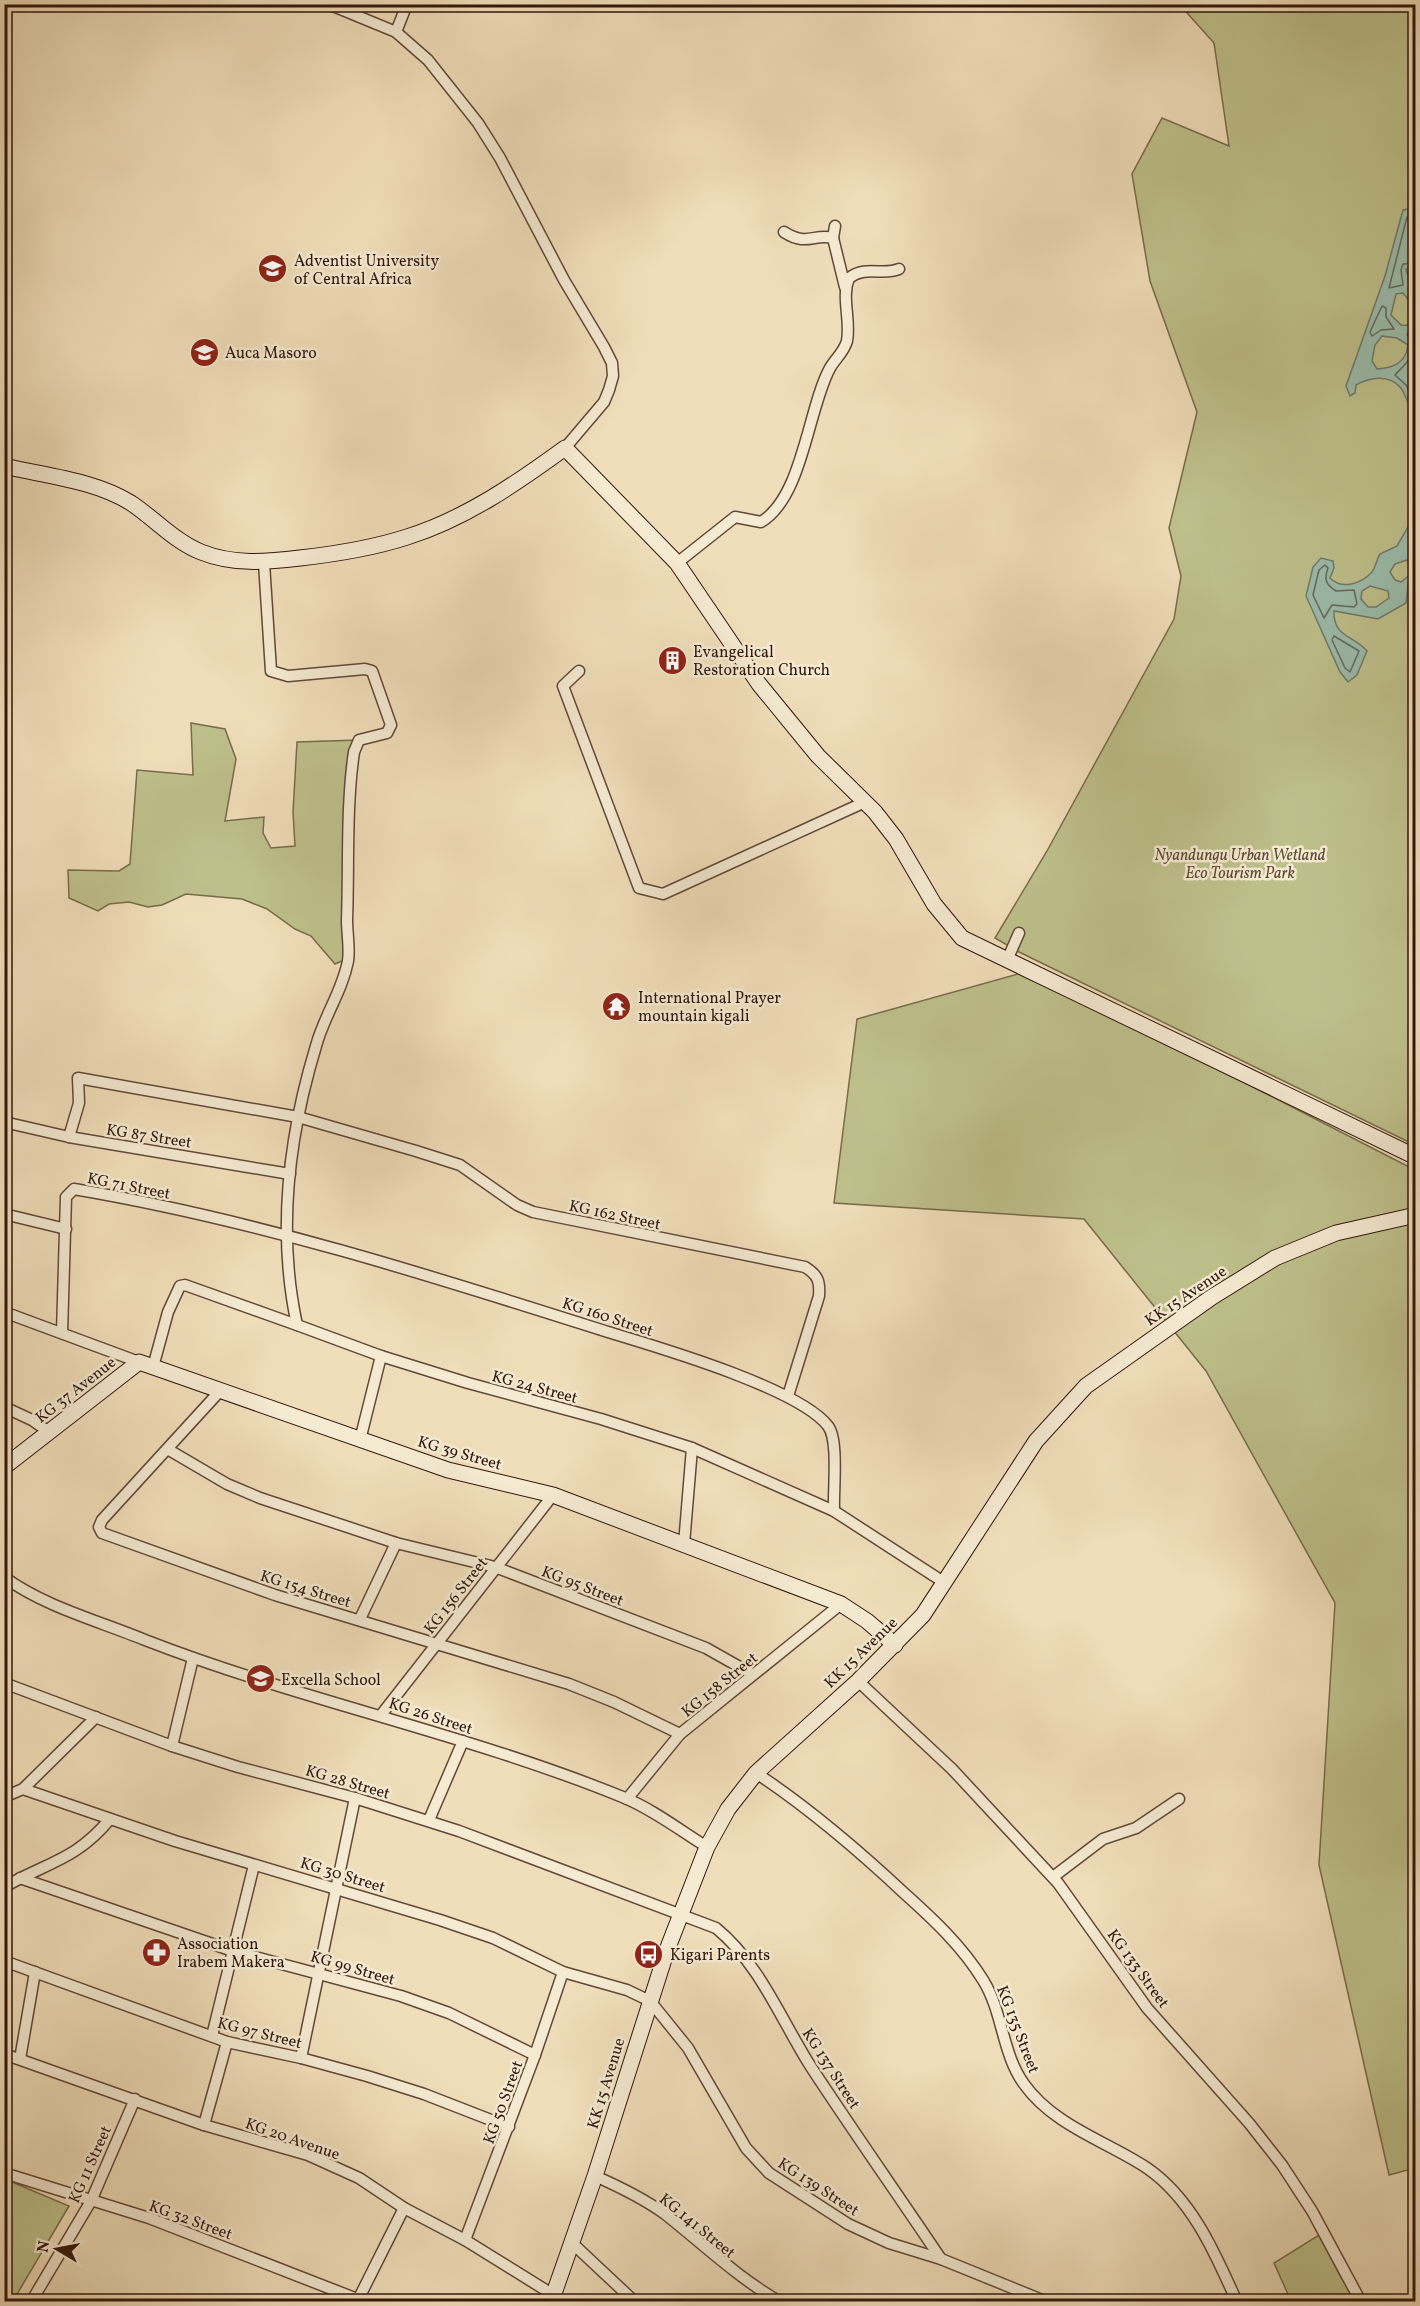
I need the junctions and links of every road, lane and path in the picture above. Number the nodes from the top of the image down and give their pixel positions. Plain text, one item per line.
1 (328, 4) edge
2 (407, 4) edge
3 (396, 32) junction
4 (835, 226) dead end
5 (784, 231) dead end
6 (833, 238) junction
7 (838, 260) junction
8 (899, 269) dead end
9 (855, 273) junction
10 (845, 287) junction
11 (565, 448) junction
12 (4, 466) edge
13 (264, 563) junction
14 (677, 563) junction
15 (579, 671) dead end
16 (865, 802) junction
17 (1019, 933) dead end
18 (1008, 958) junction
19 (298, 1117) junction
20 (4, 1122) edge
21 (69, 1137) junction
22 (1416, 1157) edge
23 (290, 1174) junction
24 (4, 1214) edge
25 (1416, 1215) edge
26 (66, 1229) junction
27 (286, 1233) junction
28 (4, 1312) edge
29 (297, 1325) junction
30 (62, 1333) junction
31 (381, 1356) junction
32 (138, 1362) junction
33 (153, 1367) junction
34 (220, 1391) junction
35 (788, 1396) junction
36 (4, 1407) edge
37 (50, 1432) junction
38 (360, 1440) junction
39 (169, 1449) junction
40 (692, 1449) junction
41 (4, 1467) edge
42 (553, 1495) junction
43 (834, 1511) junction
44 (396, 1543) junction
45 (684, 1544) junction
46 (495, 1567) junction
47 (4, 1577) edge
48 (945, 1583) junction
49 (841, 1604) junction
50 (360, 1619) junction
51 (437, 1642) junction
52 (895, 1645) junction
53 (193, 1658) junction
54 (753, 1674) junction
55 (858, 1681) junction
56 (4, 1683) edge
57 (381, 1715) junction
58 (96, 1717) junction
59 (680, 1734) junction
60 (463, 1741) junction
61 (172, 1746) junction
62 (756, 1773) junction
63 (23, 1789) junction
64 (4, 1797) edge
65 (355, 1798) junction
66 (627, 1799) junction
67 (1179, 1799) dead end
68 (110, 1819) junction
69 (429, 1821) junction
70 (707, 1847) junction
71 (254, 1865) junction
72 (1053, 1877) junction
73 (20, 1878) junction
74 (4, 1887) edge
75 (336, 1887) junction
76 (681, 1914) junction
77 (233, 1951) junction
78 (4, 1961) edge
79 (35, 1972) junction
80 (318, 1972) junction
81 (563, 1972) junction
82 (650, 2001) junction
83 (212, 2036) junction
84 (227, 2042) junction
85 (4, 2054) edge
86 (535, 2055) junction
87 (301, 2058) junction
88 (20, 2060) junction
89 (135, 2099) junction
90 (204, 2125) junction
91 (509, 2127) junction
92 (4, 2173) edge
93 (595, 2176) junction
94 (91, 2201) junction
95 (404, 2208) junction
96 (465, 2240) junction
97 (572, 2242) junction
98 (941, 2259) junction
99 (551, 2298) edge
100 (1036, 2299) edge
101 (362, 2300) edge
102 (33, 2301) edge
103 (635, 2301) edge
104 (780, 2301) edge
105 (1047, 2301) edge
106 (1237, 2301) edge
107 (1361, 2301) edge

1 - 3 street
2 - 3 street
3 - 11 street
4 - 6 street
5 - 6 street
6 - 7 street
7 - 9 street
7 - 10 street
8 - 9 street
9 - 10 street
10 - 14 street
11 - 13 street
11 - 14 street
12 - 13 street
13 - 19 street
14 - 16 street
15 - 16 street
16 - 18 street
17 - 18 street
18 - 22 street
19 - 21 street, KG 162 Street
19 - 23 street
19 - 35 street, KG 162 Street
20 - 21 street, KG 87 Street
21 - 23 street, KG 87 Street
23 - 27 street
24 - 26 street
25 - 48 street, KK 15 Avenue
26 - 27 street, KG 71 Street
26 - 30 street, KG 71 Street
27 - 29 street
27 - 35 street, KG 160 Street
28 - 30 street, KG 39 Street
29 - 31 street, KG 24 Street
29 - 33 street, KG 24 Street
30 - 32 street, KG 39 Street
31 - 38 street
31 - 40 street, KG 24 Street
32 - 33 street, KG 39 Street
32 - 37 street, KG 37 Avenue
33 - 34 street, KG 39 Street
34 - 38 street, KG 39 Street
34 - 39 street, KG 154 Street
35 - 43 street, KG 160 Street
36 - 37 street
37 - 41 street, KG 37 Avenue
38 - 42 street, KG 39 Street
39 - 44 street, KG 95 Street
39 - 50 street, KG 154 Street
40 - 43 street, KG 24 Street
40 - 45 street
42 - 45 street, KG 39 Street
42 - 46 street, KG 156 Street
43 - 48 street, KG 24 Street
44 - 46 street, KG 95 Street
44 - 50 street
45 - 49 street, KG 39 Street
46 - 51 street, KG 156 Street
46 - 54 street, KG 95 Street
47 - 53 street, KG 26 Street
48 - 52 street, KK 15 Avenue
49 - 52 street, KG 39 Street
49 - 54 street, KG 158 Street
50 - 51 street, KG 154 Street
51 - 57 street, KG 156 Street
51 - 59 street, KG 154 Street
52 - 55 street, KK 15 Avenue
53 - 57 street, KG 26 Street
53 - 61 street
54 - 59 street, KG 158 Street
55 - 62 street, KK 15 Avenue
55 - 72 street, KG 133 Street
56 - 58 street, KG 28 Street
57 - 60 street, KG 26 Street
58 - 61 street, KG 28 Street
58 - 63 street
59 - 66 street, KG 158 Street
60 - 66 street, KG 26 Street
60 - 69 street
61 - 65 street, KG 28 Street
62 - 70 street, KK 15 Avenue
62 - 106 street, KG 135 Street
63 - 64 street
63 - 68 street, KG 30 Street
65 - 69 street, KG 28 Street
65 - 75 street
66 - 70 street, KG 26 Street
67 - 72 street
68 - 71 street, KG 30 Street
68 - 73 street
69 - 76 street, KG 28 Street
70 - 76 street, KK 15 Avenue
71 - 75 street, KG 30 Street
71 - 77 street
72 - 107 street, KG 133 Street
73 - 74 street
73 - 77 street, KG 99 Street
75 - 80 street
75 - 81 street, KG 30 Street
76 - 82 street, KK 15 Avenue
76 - 98 street, KG 137 Street
77 - 80 street, KG 99 Street
77 - 83 street
78 - 79 street, KG 97 Street
79 - 83 street, KG 97 Street
79 - 88 street
80 - 86 street, KG 99 Street
80 - 87 street
81 - 82 street, KG 30 Street
81 - 86 street, KG 50 Street
82 - 93 street, KK 15 Avenue
82 - 98 street, KG 139 Street
83 - 84 street, KG 97 Street
84 - 87 street, KG 97 Street
84 - 90 street
85 - 88 street, KG 20 Avenue
86 - 91 street, KG 50 Street
87 - 91 street, KG 97 Street
88 - 89 street, KG 20 Avenue
89 - 90 street, KG 20 Avenue
89 - 94 street, KG 11 Street
90 - 95 street, KG 20 Avenue
91 - 96 street, KG 50 Street
92 - 94 street, KG 32 Street
93 - 97 street, KK 15 Avenue
93 - 104 street, KG 141 Street
94 - 101 street, KG 32 Street
94 - 102 street, KG 11 Street
95 - 96 street, KG 20 Avenue
95 - 101 street
96 - 99 street, KG 20 Avenue
97 - 99 street, KK 15 Avenue
97 - 103 street
98 - 100 street, KG 139 Street
100 - 105 street, KG 139 Street

